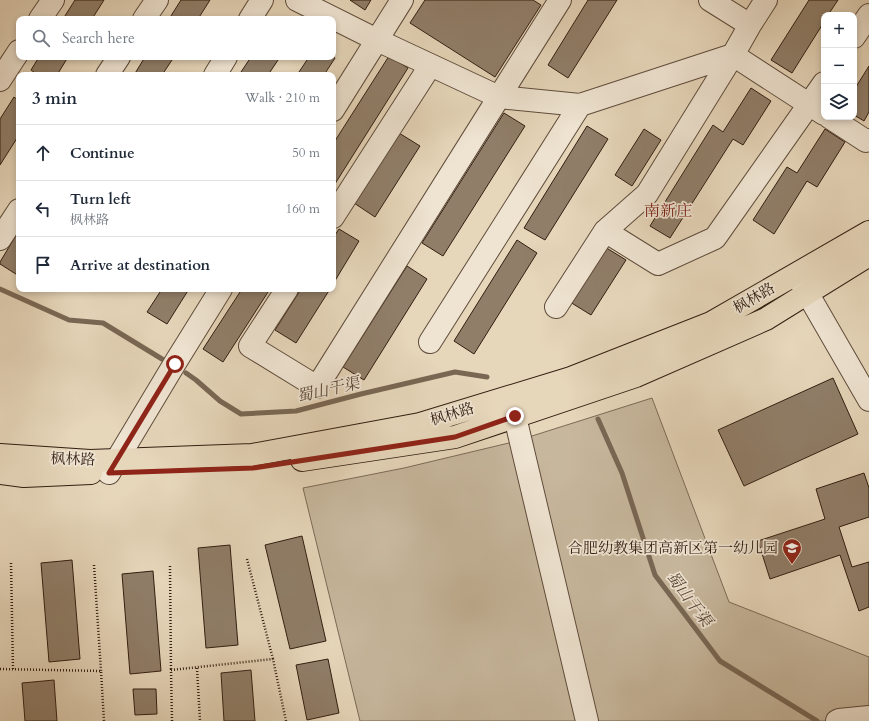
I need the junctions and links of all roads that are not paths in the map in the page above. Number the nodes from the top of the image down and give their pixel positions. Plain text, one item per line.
1 (53, 0) edge
2 (157, 0) edge
3 (262, 0) edge
4 (297, 0) edge
5 (402, 0) edge
6 (560, 0) edge
7 (710, 0) edge
8 (766, 0) edge
9 (869, 15) edge
10 (42, 16) edge
11 (146, 16) edge
12 (252, 16) edge
13 (329, 16) edge
14 (336, 20) edge
15 (750, 25) junction
16 (857, 33) edge
17 (377, 40) junction
18 (733, 55) junction
19 (16, 57) edge
20 (117, 60) edge
21 (224, 60) edge
22 (430, 66) junction
23 (110, 72) edge
24 (217, 72) edge
25 (5, 80) edge
26 (824, 84) edge
27 (498, 97) junction
28 (336, 105) edge
29 (580, 105) junction
30 (817, 109) edge
31 (834, 120) edge
32 (869, 140) edge
33 (336, 212) edge
34 (16, 215) edge
35 (605, 231) junction
36 (869, 232) edge
37 (0, 239) edge
38 (869, 255) edge
39 (796, 274) junction
40 (219, 292) edge
41 (285, 292) edge
42 (808, 293) junction
43 (556, 307) dead end
44 (430, 342) dead end
45 (869, 400) edge
46 (515, 416) junction
47 (0, 455) edge
48 (113, 466) junction
49 (0, 473) edge
50 (869, 717) edge
51 (838, 720) edge
52 (587, 721) edge

1 - 10 street
2 - 11 street
3 - 12 street
4 - 13 street
5 - 17 street
6 - 27 street
7 - 15 street
8 - 15 street
9 - 16 street
14 - 17 street
15 - 18 street
17 - 22 street
17 - 28 street
18 - 29 street
18 - 30 street
18 - 35 street
19 - 25 street
20 - 23 street
21 - 24 street
22 - 27 street
22 - 33 street
26 - 30 street
27 - 29 street
27 - 41 street
29 - 44 street
30 - 35 street
31 - 32 street
34 - 37 street
35 - 43 street
36 - 39 main road, 枫林路
38 - 42 main road, 枫林路
39 - 42 street
39 - 48 main road, 枫林路
40 - 48 street
42 - 45 street
42 - 46 main road, 枫林路
46 - 48 main road, 枫林路
46 - 52 street
47 - 48 main road, 枫林路
48 - 49 main road, 枫林路
50 - 51 street

